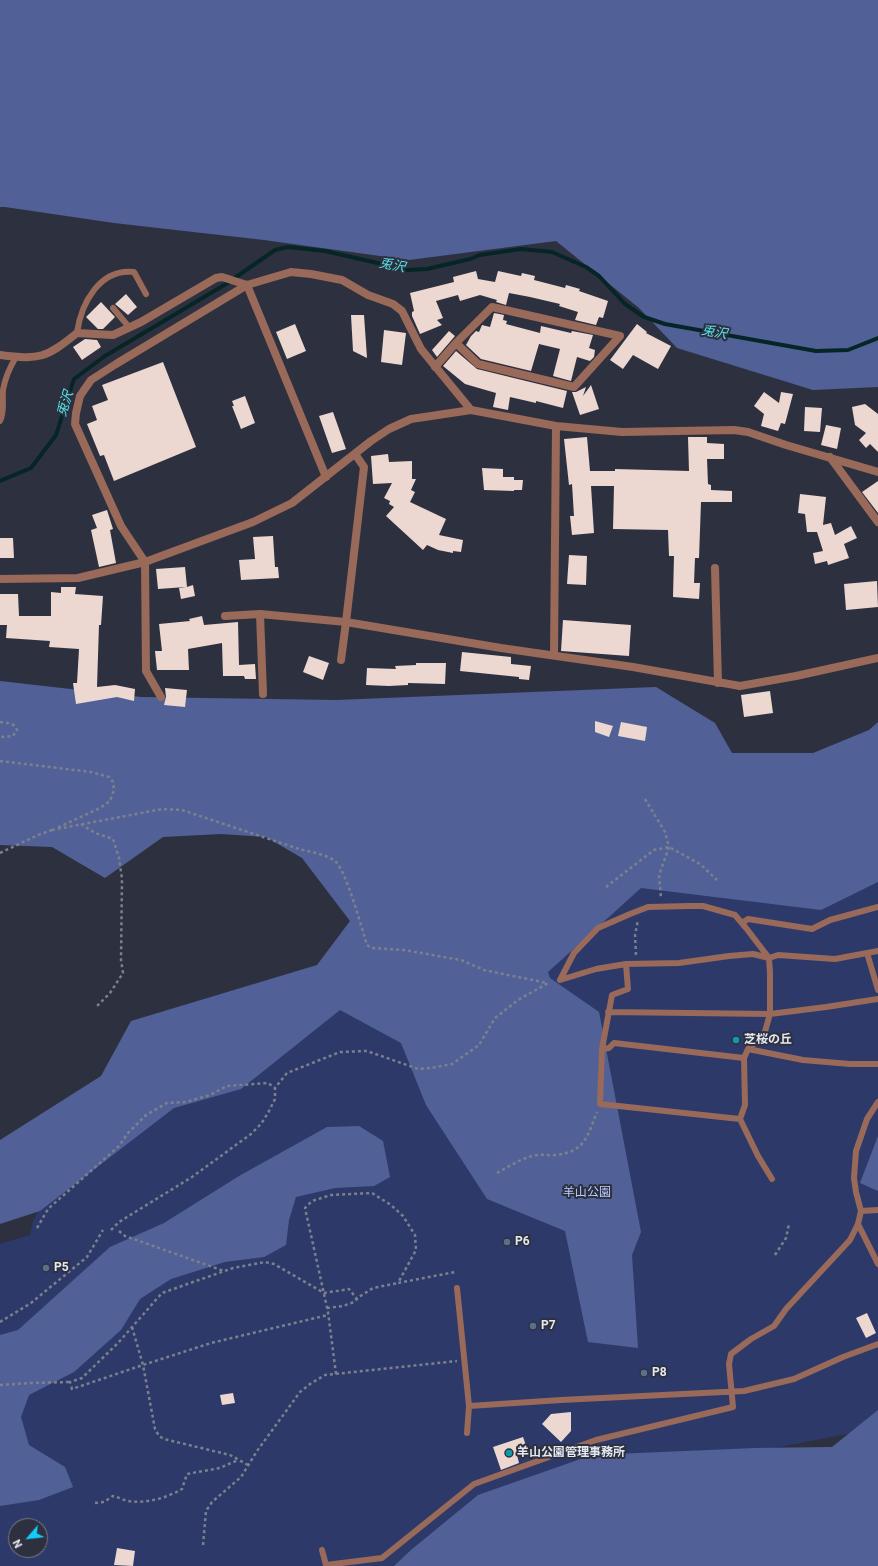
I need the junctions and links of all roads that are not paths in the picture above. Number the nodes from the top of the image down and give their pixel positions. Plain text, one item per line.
1 (247, 285) junction
2 (146, 294) dead end
3 (113, 308) dead end
4 (129, 327) junction
5 (77, 333) junction
6 (456, 343) junction
7 (0, 356) edge
8 (16, 357) junction
9 (435, 367) junction
10 (471, 410) junction
11 (0, 422) edge
12 (556, 426) junction
13 (355, 454) junction
14 (830, 458) junction
15 (878, 472) edge
16 (326, 477) junction
17 (878, 522) edge
18 (145, 562) junction
19 (715, 568) dead end
20 (0, 579) edge
21 (260, 614) junction
22 (225, 616) dead end
23 (346, 622) junction
24 (554, 655) junction
25 (878, 658) edge
26 (341, 660) dead end
27 (718, 683) junction
28 (263, 694) dead end
29 (161, 697) dead end
30 (878, 907) edge
31 (742, 923) junction
32 (878, 951) edge
33 (867, 953) junction
34 (769, 958) junction
35 (626, 964) junction
36 (878, 990) edge
37 (878, 999) edge
38 (608, 1012) junction
39 (770, 1014) junction
40 (602, 1049) junction
41 (748, 1049) junction
42 (744, 1058) junction
43 (878, 1064) edge
44 (878, 1102) edge
45 (740, 1119) junction
46 (772, 1179) dead end
47 (878, 1210) edge
48 (861, 1211) junction
49 (858, 1224) junction
50 (878, 1264) edge
51 (458, 1288) dead end
52 (878, 1344) edge
53 (731, 1392) junction
54 (469, 1406) junction
55 (467, 1433) dead end
56 (322, 1550) dead end

1 - 4 street
1 - 9 street
1 - 16 street
1 - 18 street
2 - 5 lane
3 - 4 lane
4 - 5 street
5 - 8 street
6 - 6 street
6 - 9 street
7 - 8 street
8 - 11 lane
9 - 10 street
10 - 12 street
10 - 13 street
12 - 14 street
12 - 24 street
13 - 16 street
13 - 23 street
14 - 15 street
14 - 17 street
16 - 18 street
18 - 20 street
18 - 29 street
19 - 27 street
21 - 22 street
21 - 23 street
21 - 28 street
23 - 24 street
23 - 26 street
24 - 27 street
25 - 27 street
30 - 31 lane
31 - 34 lane
31 - 35 lane
32 - 33 lane
33 - 34 lane
33 - 36 lane
34 - 35 lane
34 - 39 lane
35 - 38 lane
37 - 39 lane
38 - 39 lane
38 - 40 lane
39 - 41 lane
40 - 42 lane
40 - 45 lane
41 - 42 lane
41 - 43 lane
42 - 45 lane
44 - 48 lane
45 - 46 lane
47 - 48 lane
48 - 49 lane
49 - 50 lane
49 - 53 lane
51 - 54 lane
52 - 53 lane
53 - 54 lane
53 - 56 lane
54 - 55 lane

